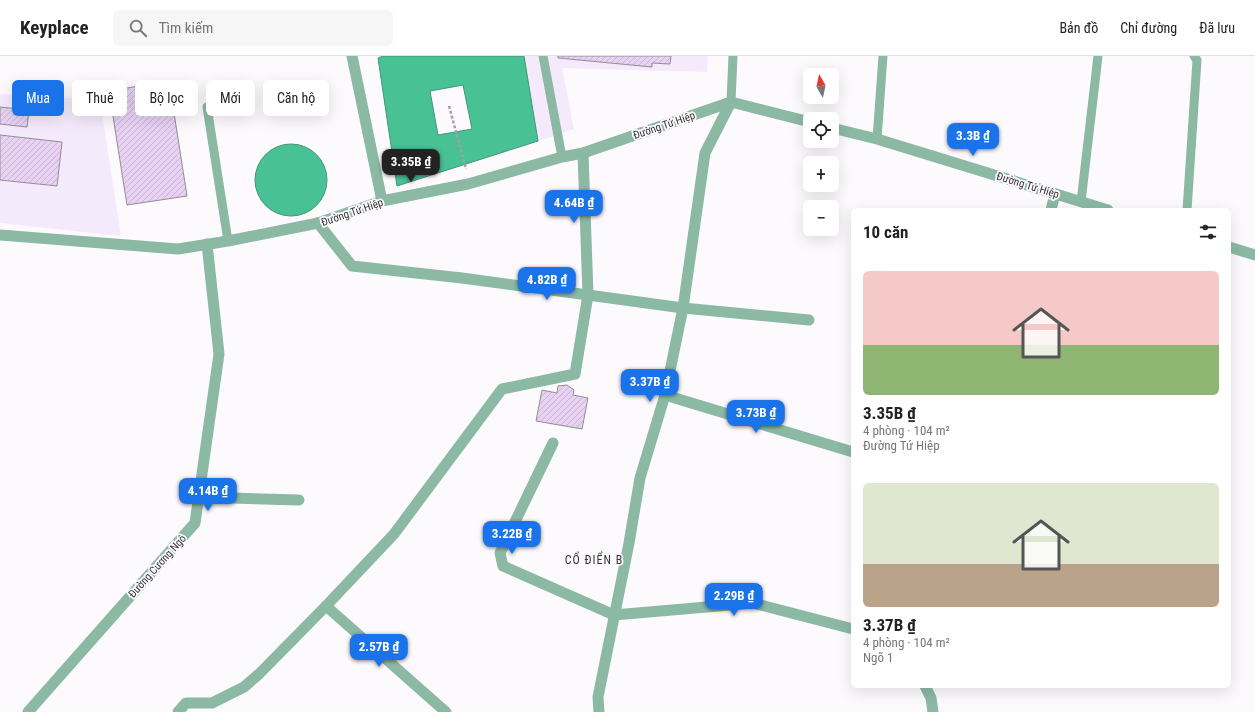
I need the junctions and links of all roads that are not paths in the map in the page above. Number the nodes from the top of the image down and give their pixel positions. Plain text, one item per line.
1 (352, 56) edge
2 (542, 56) edge
3 (733, 56) edge
4 (883, 56) edge
5 (1098, 56) edge
6 (1194, 56) edge
7 (731, 102) junction
8 (209, 116) edge
9 (803, 120) edge
10 (839, 130) edge
11 (877, 139) junction
12 (583, 153) junction
13 (562, 158) junction
14 (1055, 194) junction
15 (382, 201) junction
16 (1081, 202) junction
17 (1052, 208) edge
18 (1101, 208) edge
19 (1187, 208) edge
20 (318, 223) junction
21 (0, 235) edge
22 (228, 241) junction
23 (207, 244) junction
24 (1231, 248) edge
25 (1255, 255) edge
26 (588, 295) junction
27 (683, 308) junction
28 (809, 320) dead end
29 (665, 394) junction
30 (553, 443) dead end
31 (851, 451) edge
32 (199, 496) junction
33 (299, 500) dead end
34 (326, 606) junction
35 (614, 615) junction
36 (851, 628) edge
37 (926, 688) edge
38 (28, 712) edge
39 (178, 712) edge
40 (446, 712) edge
41 (599, 712) edge
42 (934, 712) edge

1 - 15 street
2 - 13 lane
3 - 7 lane
4 - 11 lane
5 - 16 lane
6 - 19 lane
7 - 9 street
7 - 12 street, Đường Tứ Hiệp
7 - 27 street
8 - 22 lane
10 - 11 street, Đường Tứ Hiệp
11 - 14 street, Đường Tứ Hiệp
12 - 13 street, Đường Tứ Hiệp
12 - 26 street
13 - 15 street, Đường Tứ Hiệp
14 - 16 street, Đường Tứ Hiệp
14 - 17 street
15 - 20 street, Đường Tứ Hiệp
16 - 18 street, Đường Tứ Hiệp
20 - 22 street, Đường Tứ Hiệp
20 - 26 street
21 - 23 street, Đường Tứ Hiệp
22 - 23 street, Đường Tứ Hiệp
23 - 32 street, Đường Cương Ngô
24 - 25 street
26 - 27 street
26 - 34 street
27 - 28 street
27 - 29 street
29 - 31 street
29 - 35 street
30 - 35 street
32 - 33 street
32 - 38 street, Đường Cương Ngô
34 - 39 street
34 - 40 street
35 - 36 street
35 - 41 street
37 - 42 street

